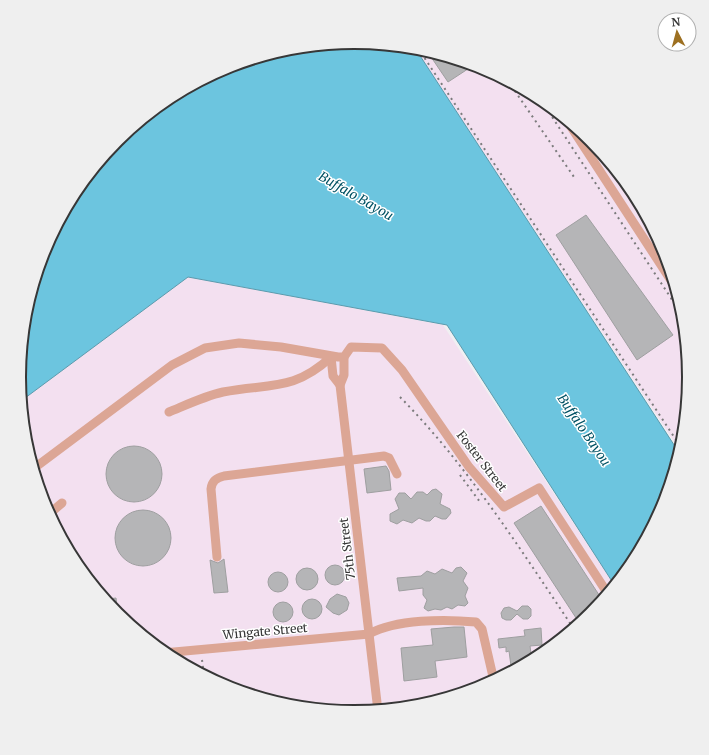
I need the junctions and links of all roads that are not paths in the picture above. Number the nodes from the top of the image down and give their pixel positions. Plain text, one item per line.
1 (578, 137) edge
2 (666, 273) edge
3 (331, 357) junction
4 (344, 357) junction
5 (340, 385) junction
6 (169, 412) dead end
7 (348, 459) junction
8 (38, 465) edge
9 (398, 474) dead end
10 (62, 503) dead end
11 (54, 510) edge
12 (217, 557) dead end
13 (605, 589) edge
14 (369, 634) junction
15 (174, 652) edge
16 (492, 675) edge
17 (377, 705) edge

1 - 2 street
3 - 4 street
3 - 5 street
3 - 6 street
3 - 8 street
4 - 5 street
4 - 13 street, Foster Street
5 - 7 street, 75th Street
7 - 9 street
7 - 12 street
7 - 14 street, 75th Street
10 - 11 street
14 - 15 street, Wingate Street
14 - 16 street, Wingate Street
14 - 17 street, 75th Street

